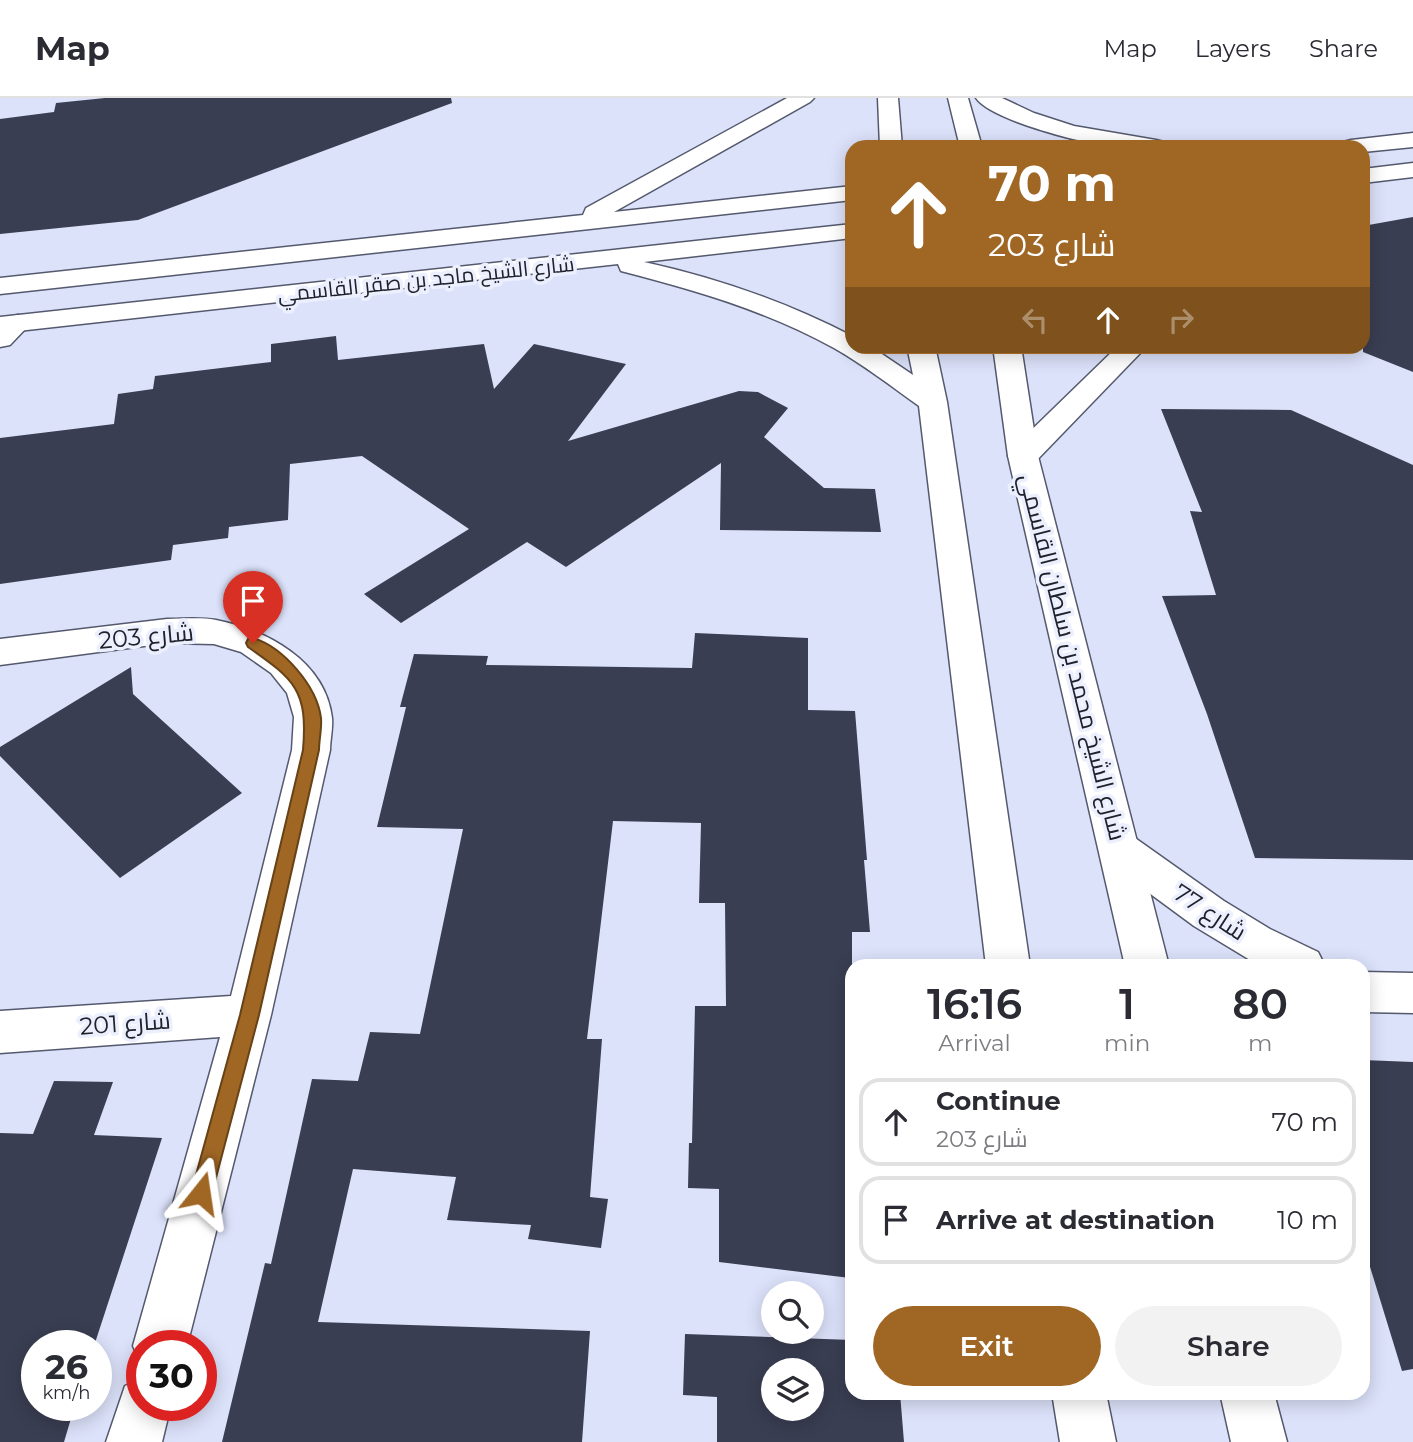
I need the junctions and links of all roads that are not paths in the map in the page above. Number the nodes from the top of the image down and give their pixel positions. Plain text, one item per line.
1 (803, 98) edge
2 (888, 98) edge
3 (958, 98) edge
4 (986, 98) edge
5 (891, 140) edge
6 (969, 140) edge
7 (1108, 140) edge
8 (1413, 141) edge
9 (1370, 145) edge
10 (1413, 170) edge
11 (1370, 175) edge
12 (845, 194) edge
13 (577, 223) junction
14 (845, 232) edge
15 (601, 260) junction
16 (0, 286) edge
17 (6, 329) edge
18 (845, 345) edge
19 (862, 354) edge
20 (923, 354) edge
21 (1008, 354) edge
22 (1030, 354) edge
23 (1126, 354) edge
24 (1015, 397) junction
25 (933, 402) junction
26 (1023, 456) junction
27 (0, 652) edge
28 (1121, 850) junction
29 (1008, 959) edge
30 (1145, 959) edge
31 (1289, 959) edge
32 (1370, 992) edge
33 (1413, 993) edge
34 (249, 1015) junction
35 (0, 1032) edge
36 (164, 1330) edge
37 (1080, 1400) edge
38 (1249, 1400) edge
39 (140, 1421) edge
40 (134, 1442) edge
41 (1087, 1442) edge
42 (1259, 1442) edge

1 - 13 street
2 - 5 street
3 - 6 street
4 - 7 street
8 - 9 street
10 - 11 street
12 - 13 street, شارع الشيخ ماجد بن صقر القاسمي
13 - 16 street, شارع الشيخ ماجد بن صقر القاسمي
14 - 15 street, شارع الشيخ ماجد بن صقر القاسمي
15 - 17 street, شارع الشيخ ماجد بن صقر القاسمي
15 - 18 street
19 - 25 street
20 - 25 street
21 - 24 street, شارع الشيخ محمد بن سلطان القاسمي
22 - 24 street
23 - 26 street
24 - 26 street, شارع الشيخ محمد بن سلطان القاسمي
25 - 29 street
26 - 28 street, شارع الشيخ محمد بن سلطان القاسمي
27 - 34 street, شارع 203
28 - 30 street, شارع الشيخ محمد بن سلطان القاسمي
28 - 31 street, شارع 77
32 - 33 street
34 - 35 street, شارع 201
34 - 36 street, شارع 203
37 - 41 street
38 - 42 street
39 - 40 street

